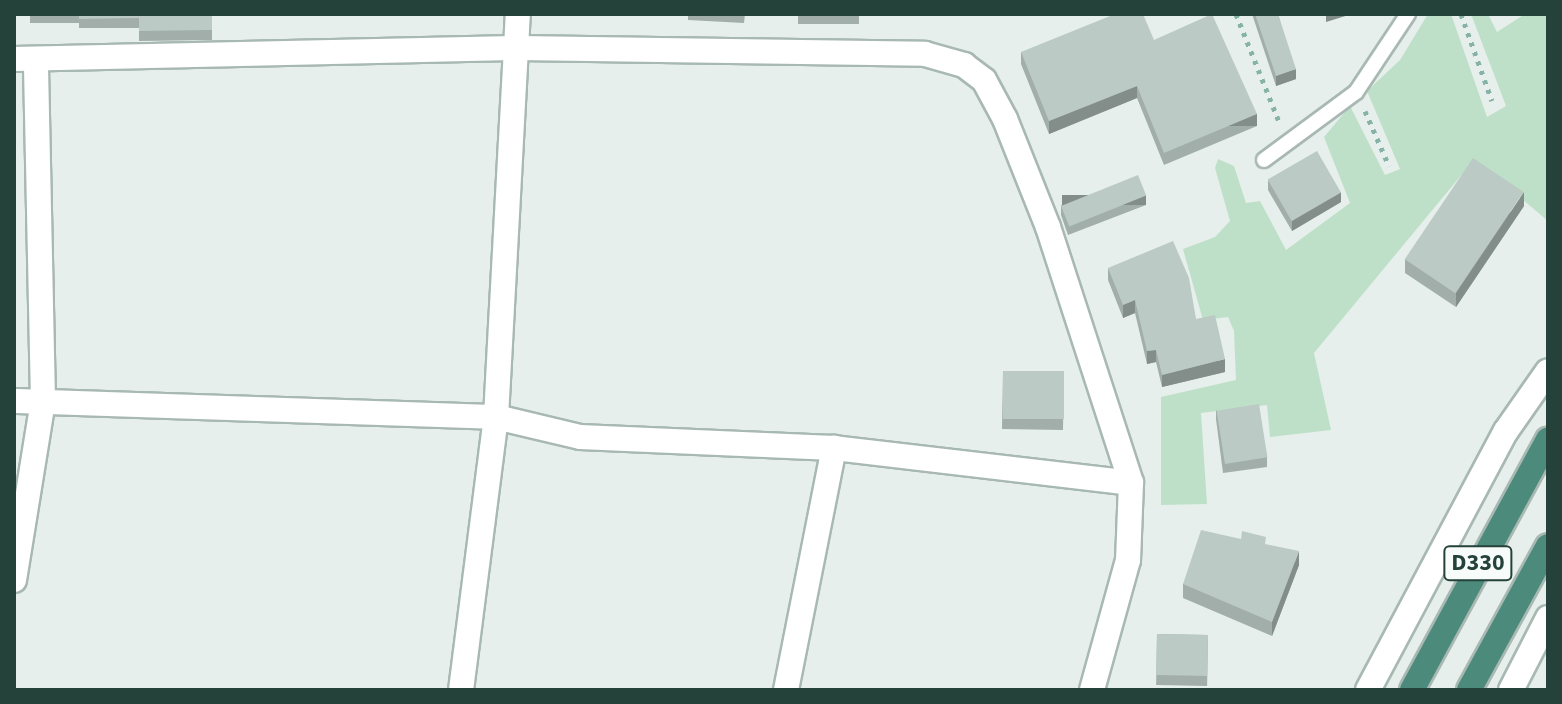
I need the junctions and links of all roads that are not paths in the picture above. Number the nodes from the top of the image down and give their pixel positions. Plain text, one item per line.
1 (518, 14) edge
2 (1408, 14) edge
3 (518, 48) junction
4 (25, 59) edge
5 (1264, 160) dead end
6 (1548, 371) edge
7 (14, 401) edge
8 (43, 401) junction
9 (496, 417) junction
10 (1548, 439) edge
11 (834, 448) junction
12 (1131, 483) junction
13 (1548, 546) edge
14 (14, 580) edge
15 (1548, 618) edge
16 (461, 690) edge
17 (786, 690) edge
18 (1092, 690) edge
19 (1368, 690) edge
20 (1412, 690) edge
21 (1469, 690) edge
22 (1511, 690) edge

1 - 3 street
2 - 5 lane
3 - 4 street
3 - 9 street
3 - 12 street
4 - 8 street
6 - 19 street
7 - 8 street
8 - 9 street
8 - 14 street
9 - 11 street
9 - 16 street
10 - 20 highway, D330
11 - 12 street
11 - 17 street
12 - 18 street
13 - 21 highway, D330
15 - 22 street

